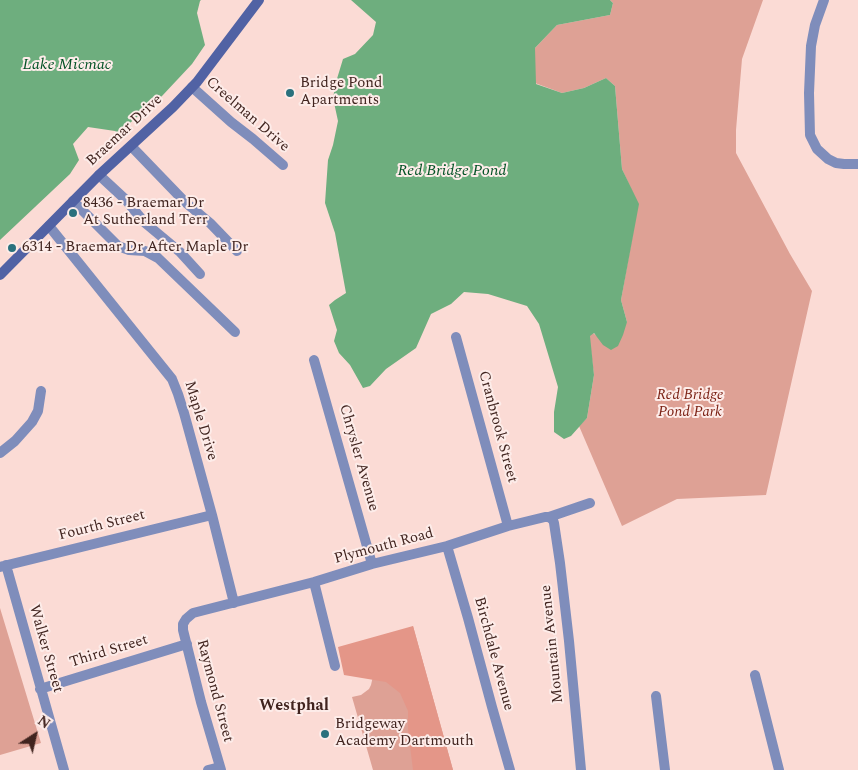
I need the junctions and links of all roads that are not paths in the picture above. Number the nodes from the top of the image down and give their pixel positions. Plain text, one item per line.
1 (260, 0) edge
2 (824, 0) edge
3 (192, 87) junction
4 (131, 146) junction
5 (858, 164) edge
6 (283, 165) dead end
7 (99, 175) junction
8 (73, 201) junction
9 (49, 226) junction
10 (237, 252) dead end
11 (200, 274) dead end
12 (0, 275) edge
13 (235, 332) dead end
14 (456, 337) dead end
15 (314, 360) dead end
16 (41, 391) dead end
17 (0, 453) edge
18 (590, 503) dead end
19 (212, 515) junction
20 (550, 517) junction
21 (508, 526) junction
22 (447, 546) junction
23 (372, 564) junction
24 (3, 566) edge
25 (314, 582) junction
26 (234, 603) junction
27 (186, 619) joint
28 (186, 644) junction
29 (335, 666) dead end
30 (755, 675) dead end
31 (40, 689) junction
32 (656, 696) dead end
33 (220, 768) edge
34 (64, 770) edge
35 (208, 770) edge
36 (510, 770) edge
37 (581, 770) edge
38 (665, 770) edge
39 (779, 770) edge

1 - 3 main road, Braemar Drive
2 - 5 street
3 - 4 main road, Braemar Drive
3 - 6 street, Creelman Drive
4 - 7 main road, Braemar Drive
4 - 10 street
7 - 8 main road, Braemar Drive
7 - 11 street
8 - 9 main road, Braemar Drive
8 - 13 street
9 - 12 main road, Braemar Drive
9 - 19 street, Maple Drive
14 - 21 street, Cranbrook Street
15 - 23 street, Chrysler Avenue
16 - 17 street
18 - 20 street, Plymouth Road
19 - 24 street, Fourth Street
19 - 26 street, Maple Drive
20 - 21 street, Plymouth Road
20 - 37 street, Mountain Avenue
21 - 22 street, Plymouth Road
22 - 23 street, Plymouth Road
22 - 36 street, Birchdale Avenue
23 - 25 street, Plymouth Road
24 - 31 street, Walker Street
25 - 26 street, Plymouth Road
25 - 29 street
26 - 27 street, Plymouth Road
27 - 28 street, Raymond Street
28 - 31 street, Third Street
28 - 33 street, Raymond Street
30 - 39 street
31 - 34 street, Walker Street
32 - 38 street
33 - 35 street

